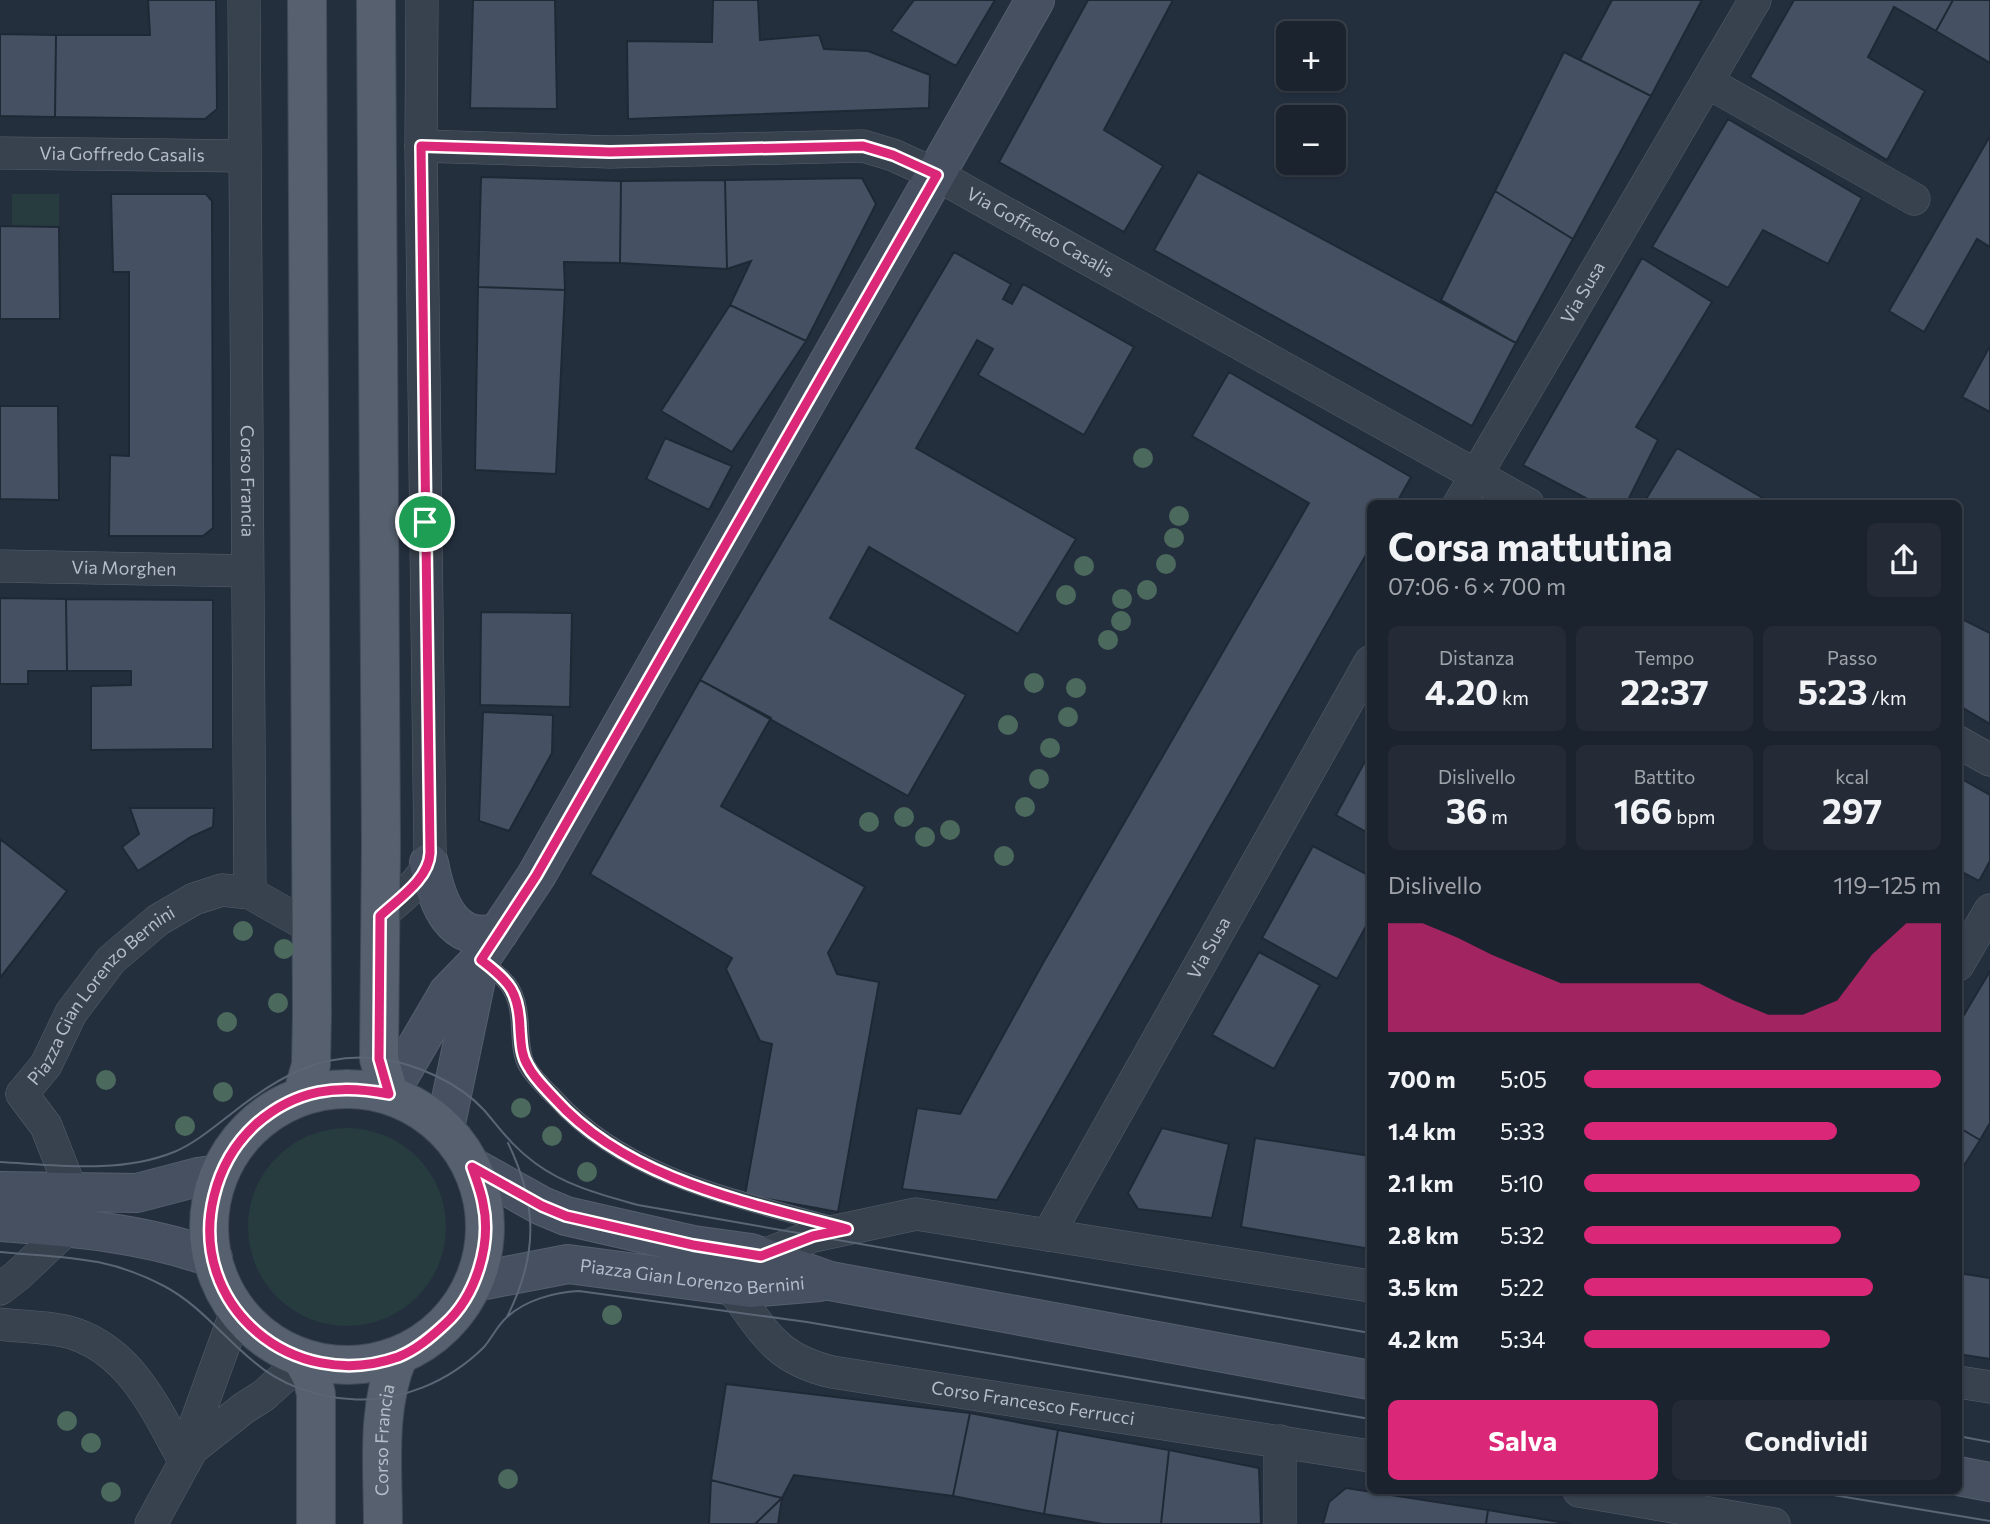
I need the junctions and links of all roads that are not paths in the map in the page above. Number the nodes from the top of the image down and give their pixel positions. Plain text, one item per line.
1 (244, 0) edge
2 (307, 0) edge
3 (376, 0) edge
4 (422, 0) edge
5 (1035, 0) edge
6 (1755, 0) edge
7 (1707, 82) junction
8 (421, 146) junction
9 (0, 153) edge
10 (244, 156) junction
11 (937, 175) junction
12 (1914, 199) dead end
13 (1475, 475) junction
14 (1461, 500) edge
15 (1521, 500) edge
16 (0, 566) edge
17 (247, 571) junction
18 (1367, 667) edge
19 (1962, 744) edge
20 (1990, 760) edge
21 (429, 863) junction
22 (250, 893) junction
23 (1990, 909) edge
24 (380, 916) junction
25 (312, 928) junction
26 (490, 946) junction
27 (1962, 958) edge
28 (11, 1094) edge
29 (389, 1094) junction
30 (302, 1096) junction
31 (444, 1128) junction
32 (472, 1167) junction
33 (219, 1174) junction
34 (0, 1191) edge
35 (71, 1209) junction
36 (0, 1222) edge
37 (847, 1229) junction
38 (1048, 1234) junction
39 (761, 1256) junction
40 (213, 1258) junction
41 (830, 1281) junction
42 (475, 1282) junction
43 (730, 1286) junction
44 (1367, 1286) edge
45 (0, 1289) edge
46 (236, 1312) junction
47 (0, 1324) edge
48 (398, 1357) junction
49 (303, 1360) junction
50 (1367, 1379) edge
51 (1962, 1383) edge
52 (1990, 1387) edge
53 (1280, 1441) junction
54 (189, 1456) junction
55 (1367, 1456) edge
56 (1962, 1477) edge
57 (1990, 1482) edge
58 (1597, 1494) edge
59 (151, 1524) edge
60 (316, 1524) edge
61 (383, 1524) edge
62 (1280, 1524) edge
63 (1774, 1524) edge

1 - 10 street, Corso Francia
2 - 25 main road
3 - 24 main road
4 - 8 street
5 - 11 main road
6 - 7 street, Via Susa
7 - 12 street
7 - 13 street, Via Susa
8 - 11 street, Via Goffredo Casalis
8 - 21 street
9 - 10 street, Via Goffredo Casalis
10 - 17 street, Corso Francia
11 - 13 street, Via Goffredo Casalis
11 - 26 main road
13 - 14 street, Via Susa
13 - 15 street, Via Goffredo Casalis
16 - 17 street, Via Morghen
17 - 22 street, Corso Francia
18 - 38 street, Via Susa
19 - 20 street
21 - 24 street
21 - 26 main road
22 - 25 street
22 - 28 street, Piazza Gian Lorenzo Bernini
23 - 27 street
24 - 29 main road
25 - 30 main road
26 - 29 main road
26 - 31 main road
26 - 37 lane
28 - 35 street, Piazza Gian Lorenzo Bernini
29 - 30 main road, Piazza Gian Lorenzo Bernini
29 - 31 main road, Piazza Gian Lorenzo Bernini
30 - 33 main road, Piazza Gian Lorenzo Bernini
31 - 32 main road, Piazza Gian Lorenzo Bernini
32 - 39 main road, Piazza Gian Lorenzo Bernini
32 - 42 main road, Piazza Gian Lorenzo Bernini
33 - 35 main road
33 - 40 main road, Piazza Gian Lorenzo Bernini
34 - 35 main road
35 - 36 main road
35 - 40 main road
35 - 45 street
37 - 38 street
37 - 39 street
38 - 44 street
39 - 41 main road, Piazza Gian Lorenzo Bernini
40 - 46 main road, Piazza Gian Lorenzo Bernini
41 - 43 main road, Piazza Gian Lorenzo Bernini
41 - 50 main road
42 - 43 main road, Piazza Gian Lorenzo Bernini
42 - 48 main road, Piazza Gian Lorenzo Bernini
43 - 53 street, Corso Francesco Ferrucci
46 - 49 main road, Piazza Gian Lorenzo Bernini
46 - 54 street
47 - 54 street
48 - 49 main road, Piazza Gian Lorenzo Bernini
48 - 61 main road, Corso Francia
49 - 54 street
49 - 60 main road
51 - 52 street
53 - 55 street, Corso Francesco Ferrucci
53 - 62 street
54 - 59 street
56 - 57 main road
58 - 63 street

